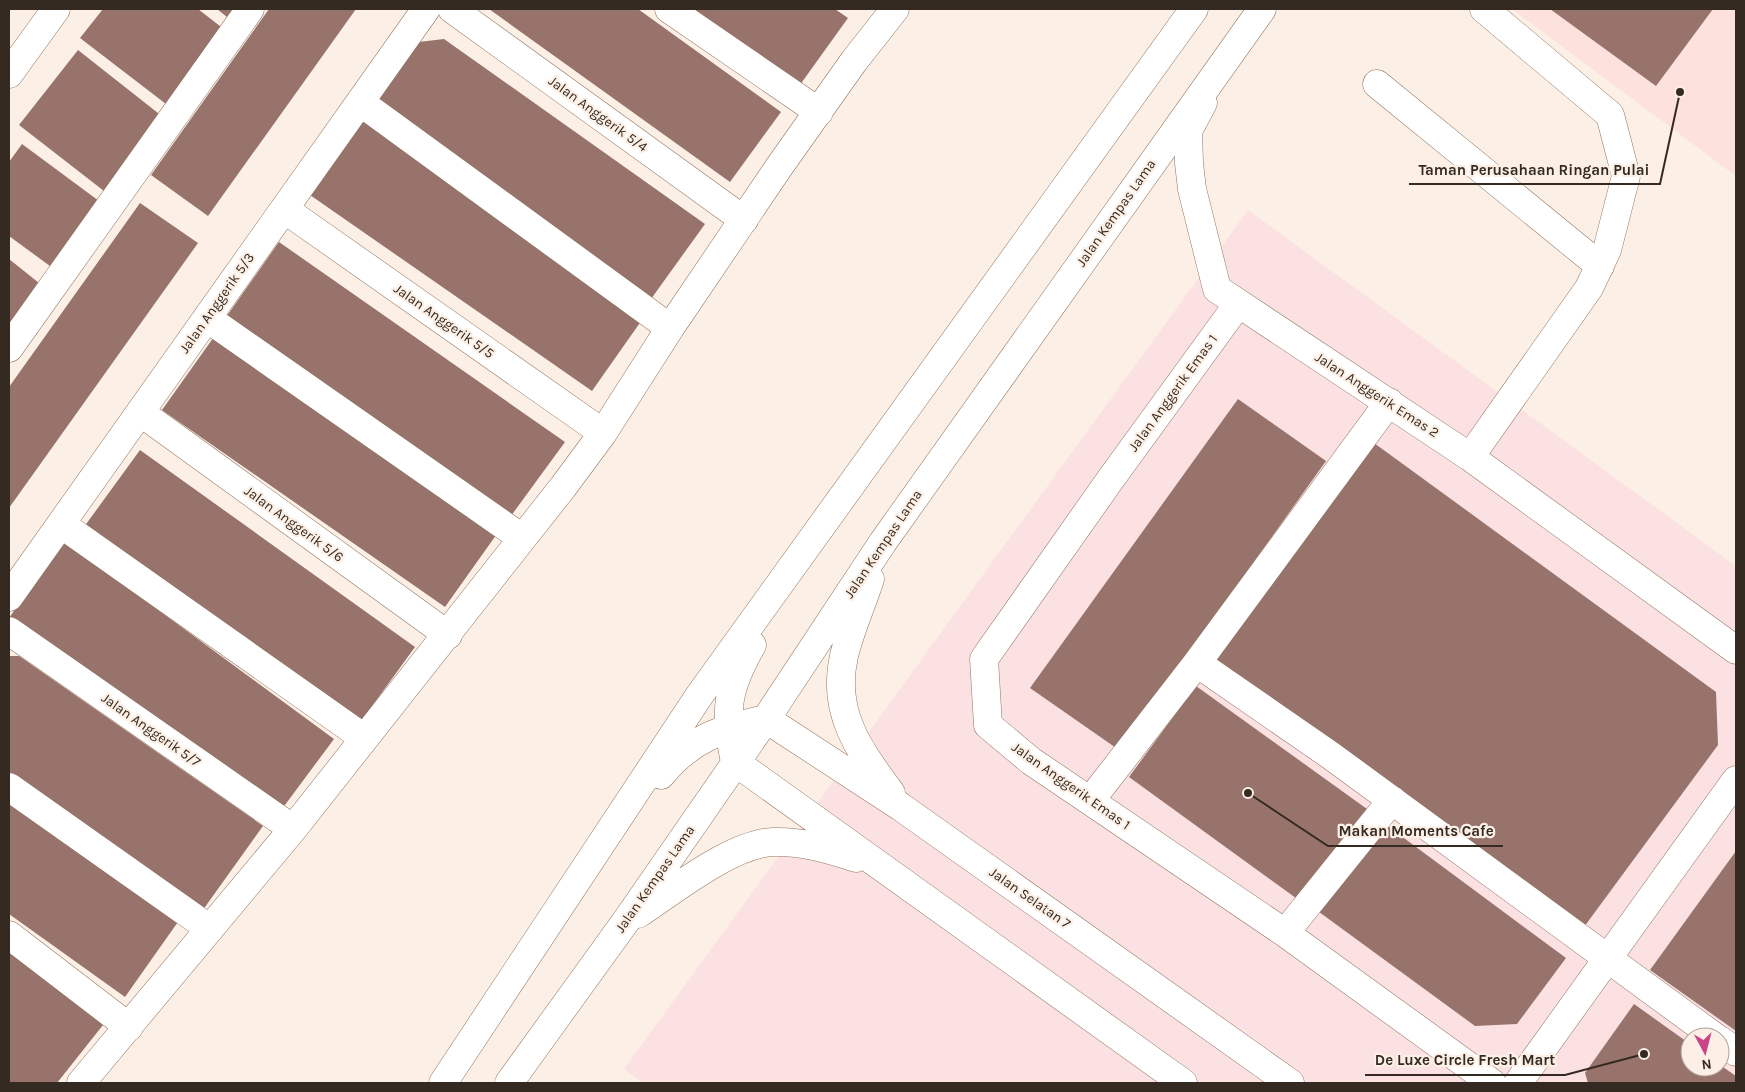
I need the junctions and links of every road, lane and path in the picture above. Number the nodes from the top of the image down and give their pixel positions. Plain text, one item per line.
1 (56, 9) edge
2 (250, 9) edge
3 (426, 9) edge
4 (452, 9) edge
5 (669, 9) edge
6 (1194, 9) edge
7 (1262, 9) edge
8 (1484, 9) edge
9 (891, 10) edge
10 (1228, 53) junction
11 (9, 74) edge
12 (1378, 84) dead end
13 (360, 102) junction
14 (819, 112) junction
15 (284, 209) junction
16 (744, 220) junction
17 (1600, 266) junction
18 (1238, 304) junction
19 (207, 318) junction
20 (670, 328) junction
21 (9, 348) edge
22 (1389, 402) junction
23 (140, 412) junction
24 (603, 433) junction
25 (1470, 457) junction
26 (61, 524) junction
27 (813, 537) junction
28 (522, 538) junction
29 (883, 542) junction
30 (9, 597) edge
31 (9, 630) edge
32 (448, 635) junction
33 (1736, 650) edge
34 (1197, 663) junction
35 (766, 719) junction
36 (728, 728) junction
37 (364, 738) junction
38 (735, 762) junction
39 (1736, 780) edge
40 (9, 787) edge
41 (1392, 800) junction
42 (1090, 801) junction
43 (901, 807) junction
44 (293, 829) junction
45 (881, 867) junction
46 (576, 879) junction
47 (626, 921) junction
48 (210, 929) junction
49 (1286, 934) junction
50 (9, 935) edge
51 (1607, 958) junction
52 (129, 1027) junction
53 (1701, 1027) edge
54 (80, 1083) edge
55 (443, 1083) edge
56 (509, 1083) edge
57 (1183, 1083) edge
58 (1290, 1083) edge
59 (1492, 1083) edge
60 (1518, 1083) edge

1 - 11 street
2 - 21 street
3 - 13 street, Jalan Anggerik 5/3
4 - 16 street, Jalan Anggerik 5/4
5 - 14 street
6 - 27 street
7 - 10 street, Jalan Kempas Lama
8 - 17 street
9 - 14 street
10 - 18 street, Jalan Anggerik Emas 2
10 - 29 street, Jalan Kempas Lama
12 - 17 street
13 - 15 street, Jalan Anggerik 5/3
13 - 20 street
14 - 16 street
15 - 19 street, Jalan Anggerik 5/3
15 - 24 street, Jalan Anggerik 5/5
16 - 20 street
17 - 25 street
18 - 22 street, Jalan Anggerik Emas 2
18 - 42 street, Jalan Anggerik Emas 1
19 - 23 street, Jalan Anggerik 5/3
19 - 28 street
20 - 24 street
22 - 25 street, Jalan Anggerik Emas 2
22 - 34 street
23 - 26 street, Jalan Anggerik 5/3
23 - 32 street, Jalan Anggerik 5/6
24 - 28 street
25 - 33 street, Jalan Anggerik Emas 2
26 - 30 street, Jalan Anggerik 5/3
26 - 37 street
27 - 36 street
27 - 46 street
28 - 32 street
29 - 35 street, Jalan Kempas Lama
29 - 43 street
31 - 44 street, Jalan Anggerik 5/7
32 - 37 street
34 - 41 street
34 - 42 street
35 - 36 street
35 - 38 street, Jalan Kempas Lama
35 - 43 street, Jalan Selatan 7
36 - 38 street
36 - 46 street
37 - 44 street
38 - 45 street
38 - 47 street, Jalan Kempas Lama
39 - 51 street
40 - 48 street
41 - 49 street
41 - 51 street
42 - 49 street, Jalan Anggerik Emas 1
43 - 58 street, Jalan Selatan 7
44 - 48 street
45 - 47 street
45 - 57 street
46 - 55 street
47 - 56 street, Jalan Kempas Lama
48 - 52 street
49 - 59 street, Jalan Anggerik Emas 1
50 - 52 street
51 - 53 street
51 - 60 street
52 - 54 street

